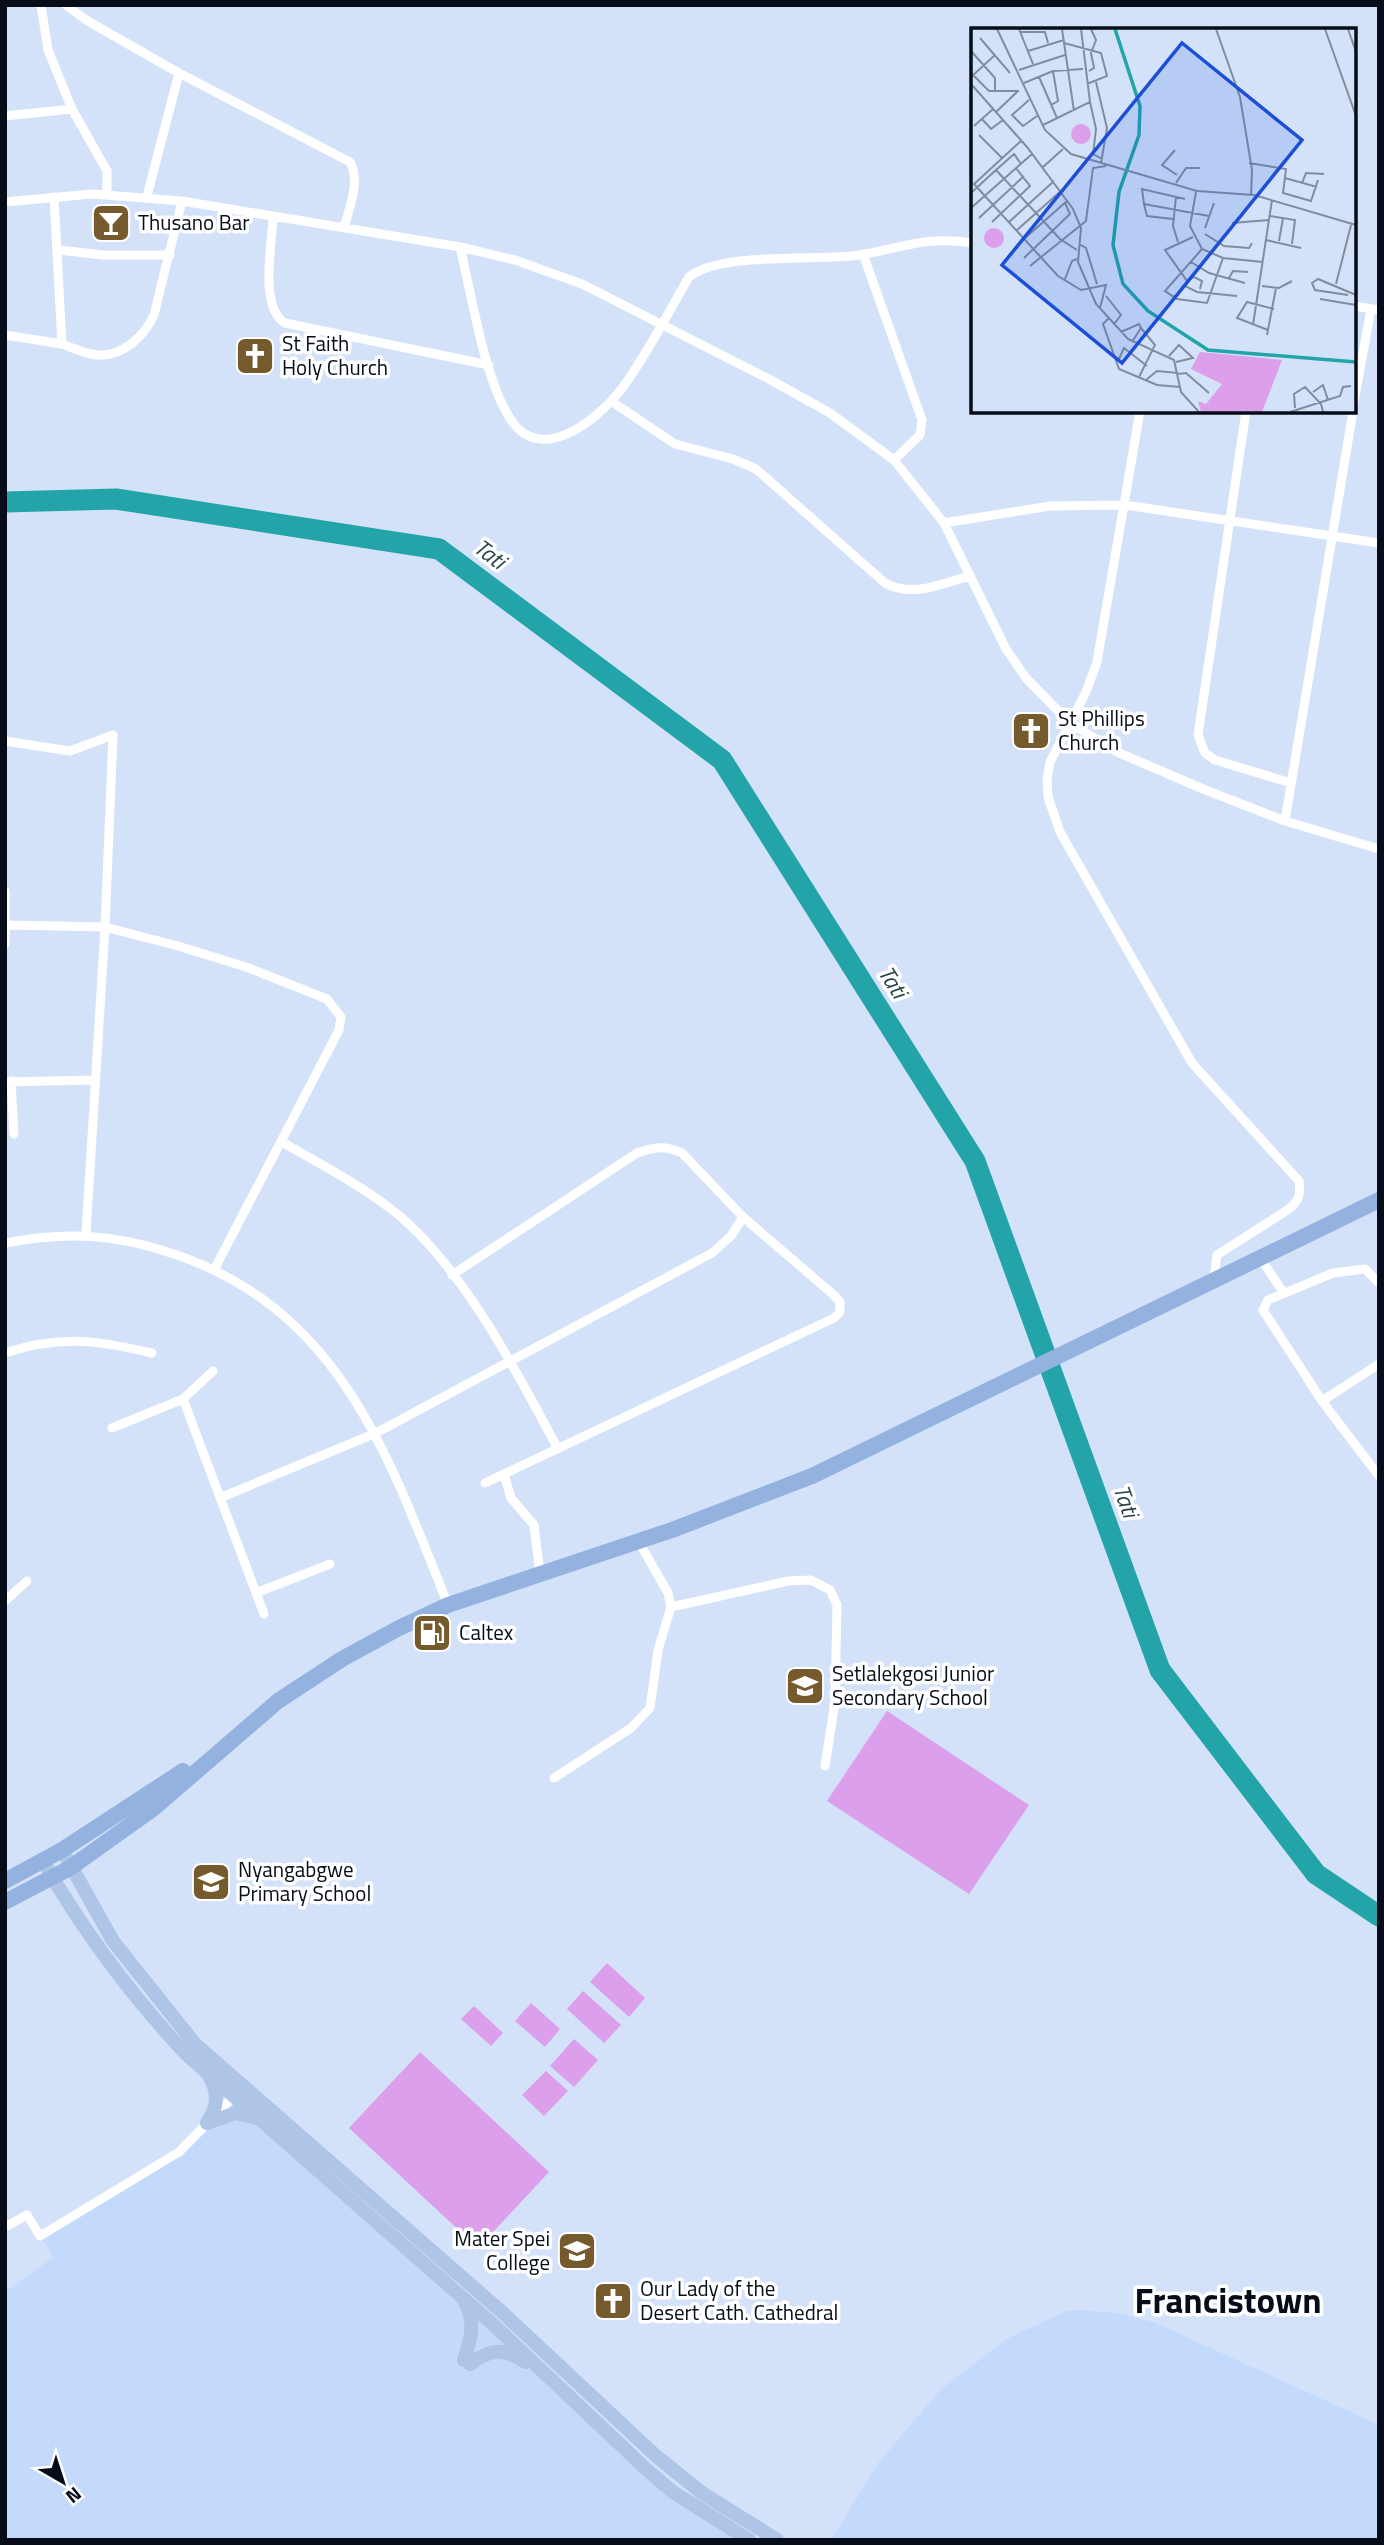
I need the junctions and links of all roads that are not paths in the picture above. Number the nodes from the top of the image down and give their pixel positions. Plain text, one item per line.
1 (41, 5) edge
2 (66, 5) edge
3 (179, 73) junction
4 (72, 109) junction
5 (5, 116) edge
6 (107, 194) junction
7 (147, 196) junction
8 (54, 197) junction
9 (182, 201) junction
10 (5, 202) edge
11 (273, 217) junction
12 (344, 229) junction
13 (971, 243) edge
14 (460, 247) junction
15 (59, 250) junction
16 (863, 254) junction
17 (170, 255) junction
18 (1356, 306) edge
19 (1375, 310) edge
20 (662, 323) junction
21 (5, 335) edge
22 (62, 344) junction
23 (489, 365) junction
24 (1356, 393) edge
25 (611, 401) junction
26 (1140, 413) edge
27 (1247, 413) edge
28 (1353, 413) edge
29 (894, 460) junction
30 (1125, 505) junction
31 (1230, 520) junction
32 (944, 523) junction
33 (1331, 535) junction
34 (1379, 542) edge
35 (970, 576) junction
36 (1070, 723) junction
37 (5, 741) edge
38 (1291, 783) junction
39 (1284, 821) junction
40 (1379, 849) edge
41 (5, 891) edge
42 (7, 925) junction
43 (105, 927) junction
44 (5, 944) edge
45 (94, 1080) junction
46 (8, 1082) edge
47 (14, 1134) dead end
48 (282, 1142) junction
49 (1379, 1200) edge
50 (743, 1217) junction
51 (86, 1234) junction
52 (5, 1242) edge
53 (1259, 1256) junction
54 (215, 1268) junction
55 (452, 1275) junction
56 (1214, 1278) junction
57 (1379, 1283) edge
58 (1283, 1292) junction
59 (5, 1353) edge
60 (152, 1353) dead end
61 (511, 1361) junction
62 (1379, 1364) edge
63 (212, 1371) dead end
64 (183, 1399) junction
65 (1322, 1401) junction
66 (112, 1428) dead end
67 (376, 1433) junction
68 (558, 1449) junction
69 (504, 1474) junction
70 (1379, 1476) edge
71 (485, 1483) dead end
72 (222, 1497) junction
73 (639, 1542) junction
74 (330, 1564) dead end
75 (540, 1573) junction
76 (27, 1581) dead end
77 (256, 1593) junction
78 (5, 1601) edge
79 (448, 1605) junction
80 (671, 1606) junction
81 (264, 1614) dead end
82 (221, 1747) junction
83 (825, 1766) dead end
84 (554, 1778) dead end
85 (62, 1850) junction
86 (43, 1861) junction
87 (71, 1868) junction
88 (53, 1878) junction
89 (5, 1881) edge
90 (5, 1902) edge
91 (209, 2074) junction
92 (244, 2084) junction
93 (234, 2096) junction
94 (258, 2118) junction
95 (207, 2123) junction
96 (5, 2227) edge
97 (464, 2300) junction
98 (556, 2361) junction
99 (544, 2371) junction
100 (748, 2540) edge
101 (777, 2540) edge

1 - 4 street
2 - 3 street
3 - 7 street
3 - 12 street
4 - 5 street
4 - 6 street
6 - 7 street
6 - 8 street
7 - 9 street
8 - 10 street
8 - 15 street
9 - 11 street
9 - 17 street
11 - 12 street
11 - 23 street
12 - 14 street
13 - 16 street
14 - 20 street
14 - 23 street
15 - 17 street
15 - 22 street
16 - 20 street
16 - 29 street
17 - 22 street
18 - 19 street
19 - 24 street
20 - 25 street
20 - 29 street
21 - 22 street
23 - 25 street
25 - 35 street
26 - 30 street
27 - 31 street
28 - 33 street
29 - 32 street
30 - 31 street
30 - 32 street
30 - 36 street
31 - 33 street
31 - 38 street
32 - 35 street
33 - 34 street
33 - 38 street
35 - 36 street
36 - 39 street
36 - 56 street
37 - 43 street
38 - 39 street
39 - 40 street
41 - 42 street
42 - 43 street
42 - 44 street
43 - 45 street
43 - 48 street
45 - 46 street
45 - 51 street
46 - 47 street
48 - 54 street
48 - 55 street
49 - 53 highway
50 - 55 street
50 - 61 street
50 - 68 street
51 - 52 street
51 - 54 street
53 - 56 highway
53 - 58 street
54 - 67 street
55 - 61 street
56 - 73 highway
57 - 58 street
58 - 65 street
59 - 60 street
61 - 67 street
61 - 68 street
62 - 65 street
63 - 64 street
64 - 66 street
64 - 72 street
65 - 70 street
67 - 72 street
67 - 79 street
68 - 69 street
69 - 71 street
69 - 75 street
72 - 77 street
73 - 75 highway
73 - 80 street
74 - 77 street
75 - 79 highway
76 - 78 street
77 - 81 street
79 - 82 highway
80 - 83 street
80 - 84 street
82 - 85 highway
82 - 87 highway
85 - 86 highway
85 - 87 main road
86 - 88 main road
86 - 89 highway
87 - 88 highway
87 - 92 main road
88 - 90 highway
88 - 91 main road
91 - 93 main road
91 - 95 main road
92 - 93 street
92 - 98 main road
93 - 94 main road
93 - 95 street
94 - 95 main road
94 - 97 main road
95 - 96 street
97 - 99 main road
97 - 99 main road
98 - 99 main road
98 - 101 main road
99 - 100 main road

